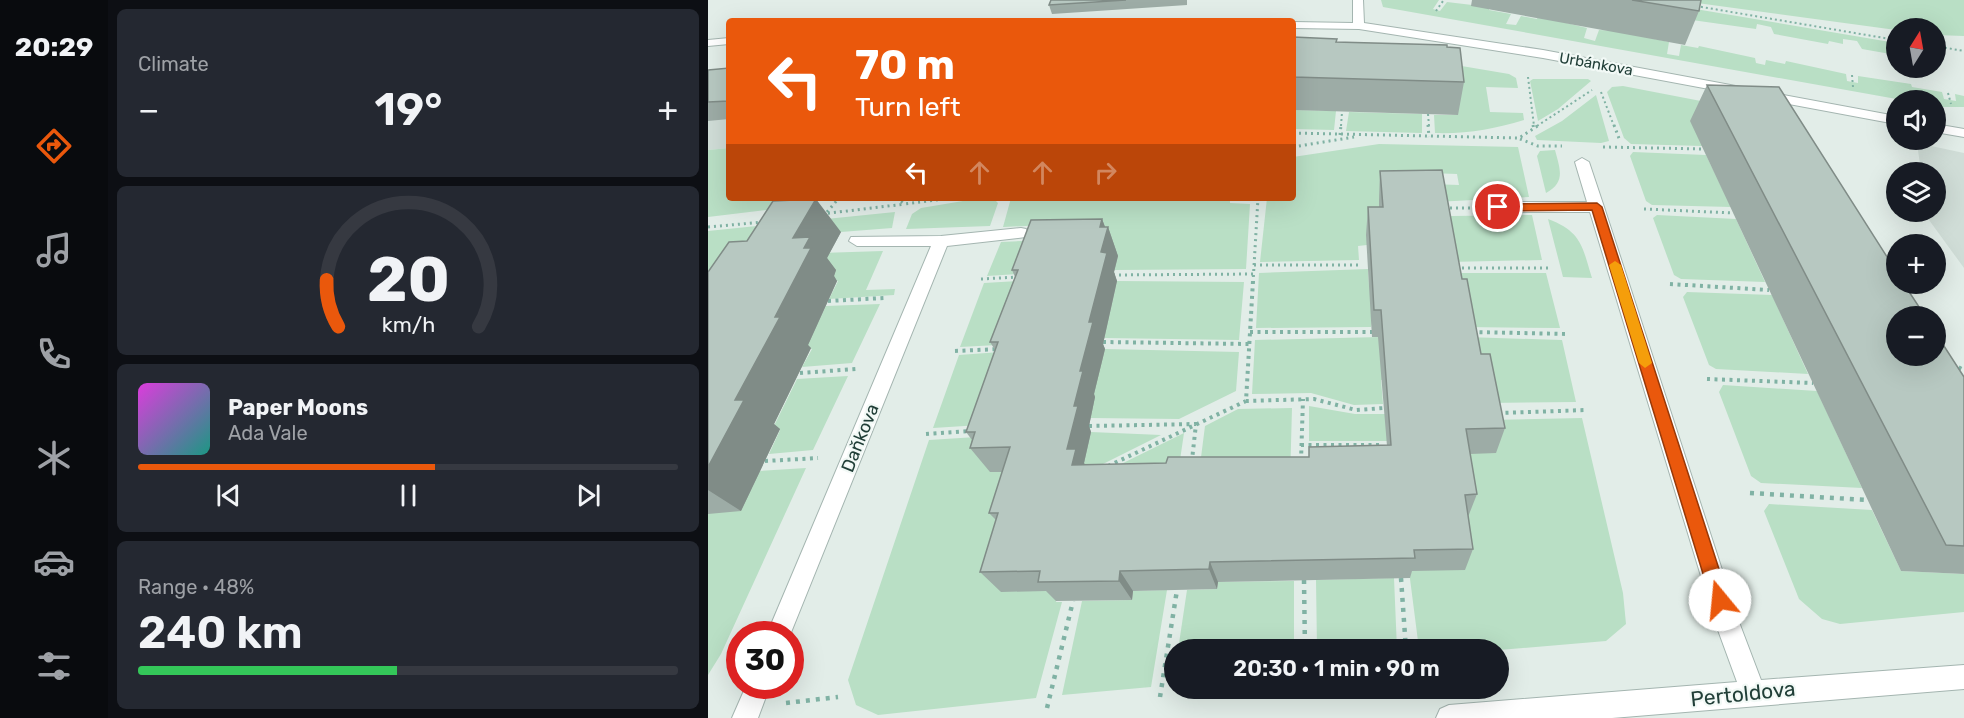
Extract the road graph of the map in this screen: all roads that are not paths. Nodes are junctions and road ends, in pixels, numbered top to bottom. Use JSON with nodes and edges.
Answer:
{"nodes":[{"id":1,"x":1358,"y":0,"type":"edge"},
{"id":2,"x":1296,"y":25,"type":"edge"},
{"id":3,"x":1359,"y":26,"type":"junction"},
{"id":4,"x":726,"y":41,"type":"edge"},
{"id":5,"x":708,"y":43,"type":"edge"},
{"id":6,"x":1886,"y":118,"type":"edge"},
{"id":7,"x":1946,"y":130,"type":"edge"},
{"id":8,"x":1964,"y":133,"type":"edge"},
{"id":9,"x":1582,"y":162,"type":"dead end"},
{"id":10,"x":1498,"y":207,"type":"road end"},
{"id":11,"x":1597,"y":207,"type":"junction"},
{"id":12,"x":1021,"y":233,"type":"dead end"},
{"id":13,"x":857,"y":241,"type":"dead end"},
{"id":14,"x":941,"y":241,"type":"junction"},
{"id":15,"x":784,"y":621,"type":"edge"},
{"id":16,"x":1964,"y":677,"type":"edge"},
{"id":17,"x":1753,"y":692,"type":"junction"},
{"id":18,"x":753,"y":699,"type":"edge"},
{"id":19,"x":745,"y":718,"type":"edge"},
{"id":20,"x":1449,"y":718,"type":"edge"}],
"edges":[{"from":1,"to":3,"type":"street"},
{"from":2,"to":3,"type":"street","name":"Urbánkova"},
{"from":3,"to":6,"type":"street","name":"Urbánkova"},
{"from":4,"to":5,"type":"street"},
{"from":7,"to":8,"type":"street"},
{"from":9,"to":11,"type":"street"},
{"from":10,"to":11,"type":"street"},
{"from":11,"to":17,"type":"street"},
{"from":12,"to":14,"type":"street"},
{"from":13,"to":14,"type":"street"},
{"from":14,"to":15,"type":"street","name":"Daňkova"},
{"from":16,"to":17,"type":"street","name":"Pertoldova"},
{"from":17,"to":20,"type":"street","name":"Pertoldova"},
{"from":18,"to":19,"type":"street"}]}
